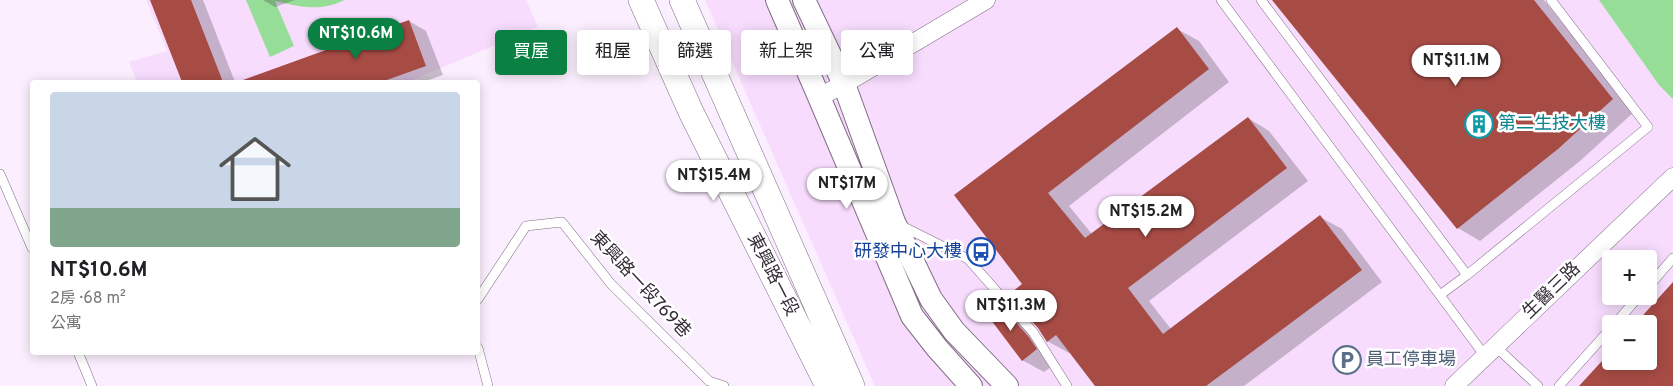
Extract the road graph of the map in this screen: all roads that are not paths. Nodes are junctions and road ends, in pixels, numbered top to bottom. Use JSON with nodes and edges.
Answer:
{"nodes":[{"id":1,"x":642,"y":0,"type":"edge"},
{"id":2,"x":682,"y":0,"type":"edge"},
{"id":3,"x":776,"y":0,"type":"edge"},
{"id":4,"x":804,"y":0,"type":"edge"},
{"id":5,"x":986,"y":0,"type":"edge"},
{"id":6,"x":1221,"y":0,"type":"edge"},
{"id":7,"x":1261,"y":0,"type":"edge"},
{"id":8,"x":1551,"y":0,"type":"edge"},
{"id":9,"x":844,"y":84,"type":"junction"},
{"id":10,"x":819,"y":97,"type":"junction"},
{"id":11,"x":0,"y":174,"type":"edge"},
{"id":12,"x":1673,"y":178,"type":"edge"},
{"id":13,"x":894,"y":222,"type":"junction"},
{"id":14,"x":30,"y":243,"type":"edge"},
{"id":15,"x":1673,"y":258,"type":"edge"},
{"id":16,"x":1467,"y":275,"type":"junction"},
{"id":17,"x":1657,"y":277,"type":"edge"},
{"id":18,"x":1440,"y":295,"type":"junction"},
{"id":19,"x":480,"y":296,"type":"edge"},
{"id":20,"x":1631,"y":305,"type":"edge"},
{"id":21,"x":1623,"y":315,"type":"edge"},
{"id":22,"x":1602,"y":338,"type":"edge"},
{"id":23,"x":1490,"y":351,"type":"junction"},
{"id":24,"x":79,"y":355,"type":"edge"},
{"id":25,"x":480,"y":355,"type":"edge"},
{"id":26,"x":92,"y":386,"type":"edge"},
{"id":27,"x":488,"y":386,"type":"edge"},
{"id":28,"x":724,"y":386,"type":"edge"},
{"id":29,"x":828,"y":386,"type":"edge"},
{"id":30,"x":852,"y":386,"type":"edge"},
{"id":31,"x":971,"y":386,"type":"edge"},
{"id":32,"x":1007,"y":386,"type":"edge"},
{"id":33,"x":1067,"y":386,"type":"edge"},
{"id":34,"x":1454,"y":386,"type":"edge"},
{"id":35,"x":1538,"y":386,"type":"edge"},
{"id":36,"x":1559,"y":386,"type":"edge"}],
"edges":[{"from":1,"to":29,"type":"main road","name":"東興路一段"},
{"from":2,"to":30,"type":"main road","name":"東興路一段"},
{"from":3,"to":10,"type":"street"},
{"from":4,"to":9,"type":"street"},
{"from":5,"to":9,"type":"street"},
{"from":6,"to":18,"type":"lane"},
{"from":7,"to":16,"type":"lane"},
{"from":8,"to":16,"type":"lane"},
{"from":9,"to":10,"type":"street"},
{"from":9,"to":13,"type":"street"},
{"from":10,"to":31,"type":"street"},
{"from":11,"to":14,"type":"lane"},
{"from":12,"to":23,"type":"street","name":"生醫三路"},
{"from":13,"to":32,"type":"street"},
{"from":13,"to":33,"type":"lane"},
{"from":15,"to":17,"type":"lane"},
{"from":16,"to":18,"type":"lane"},
{"from":18,"to":23,"type":"lane"},
{"from":19,"to":28,"type":"lane","name":"東興路一段769巷"},
{"from":20,"to":21,"type":"lane"},
{"from":22,"to":36,"type":"lane"},
{"from":23,"to":34,"type":"street","name":"生醫三路"},
{"from":23,"to":35,"type":"lane"},
{"from":24,"to":26,"type":"lane"},
{"from":25,"to":27,"type":"lane"}]}
